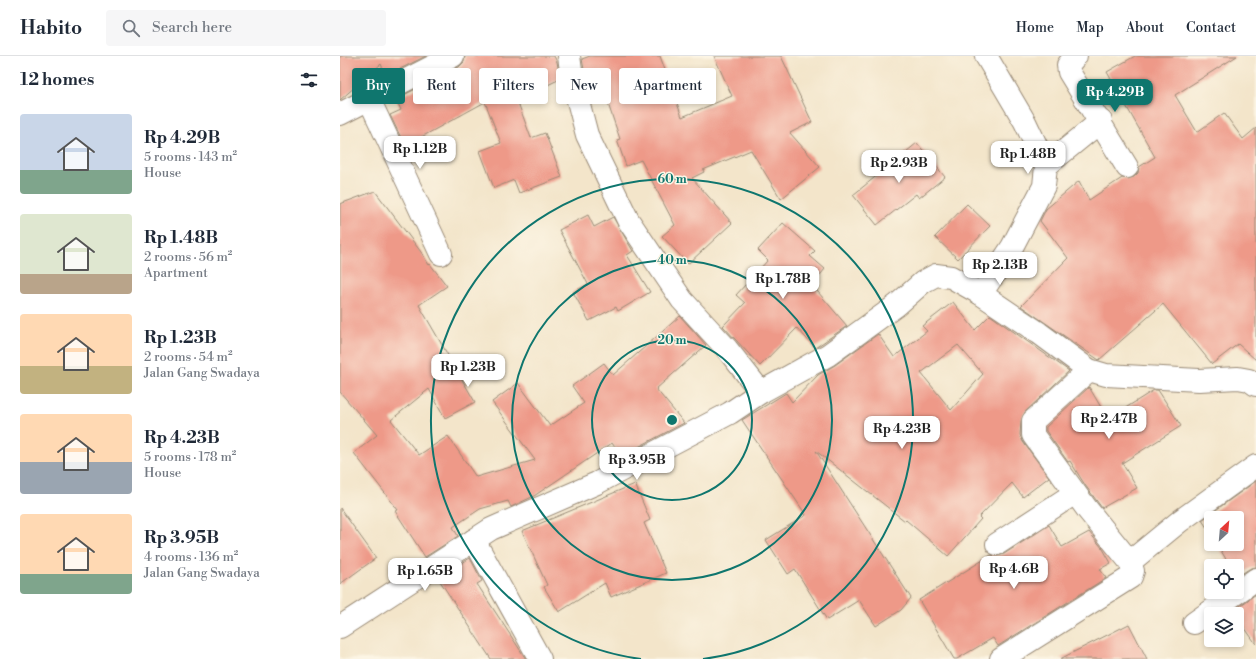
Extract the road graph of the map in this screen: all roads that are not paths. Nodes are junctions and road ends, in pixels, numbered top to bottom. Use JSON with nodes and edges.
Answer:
{"nodes":[{"id":1,"x":453,"y":56,"type":"edge"},
{"id":2,"x":570,"y":56,"type":"edge"},
{"id":3,"x":986,"y":56,"type":"edge"},
{"id":4,"x":1076,"y":56,"type":"edge"},
{"id":5,"x":405,"y":80,"type":"edge"},
{"id":6,"x":359,"y":104,"type":"edge"},
{"id":7,"x":370,"y":104,"type":"edge"},
{"id":8,"x":340,"y":114,"type":"edge"},
{"id":9,"x":1100,"y":122,"type":"junction"},
{"id":10,"x":1046,"y":166,"type":"junction"},
{"id":11,"x":1127,"y":167,"type":"dead end"},
{"id":12,"x":442,"y":254,"type":"dead end"},
{"id":13,"x":981,"y":294,"type":"junction"},
{"id":14,"x":1088,"y":370,"type":"junction"},
{"id":15,"x":1256,"y":385,"type":"edge"},
{"id":16,"x":761,"y":392,"type":"junction"},
{"id":17,"x":1256,"y":466,"type":"edge"},
{"id":18,"x":1075,"y":493,"type":"junction"},
{"id":19,"x":483,"y":535,"type":"junction"},
{"id":20,"x":997,"y":544,"type":"dead end"},
{"id":21,"x":1130,"y":562,"type":"junction"},
{"id":22,"x":1256,"y":579,"type":"edge"},
{"id":23,"x":1194,"y":623,"type":"dead end"},
{"id":24,"x":340,"y":627,"type":"edge"},
{"id":25,"x":540,"y":659,"type":"edge"},
{"id":26,"x":1001,"y":659,"type":"edge"}],
"edges":[{"from":1,"to":5,"type":"street"},
{"from":2,"to":16,"type":"street"},
{"from":3,"to":10,"type":"street"},
{"from":4,"to":9,"type":"street"},
{"from":6,"to":8,"type":"street"},
{"from":7,"to":12,"type":"street"},
{"from":9,"to":10,"type":"street"},
{"from":9,"to":11,"type":"street"},
{"from":10,"to":13,"type":"street"},
{"from":13,"to":14,"type":"street"},
{"from":13,"to":16,"type":"street"},
{"from":14,"to":15,"type":"street"},
{"from":14,"to":18,"type":"street"},
{"from":16,"to":19,"type":"street"},
{"from":17,"to":21,"type":"street"},
{"from":18,"to":20,"type":"street"},
{"from":18,"to":21,"type":"street"},
{"from":19,"to":24,"type":"street"},
{"from":19,"to":25,"type":"street"},
{"from":21,"to":26,"type":"street"},
{"from":22,"to":23,"type":"street"}]}
